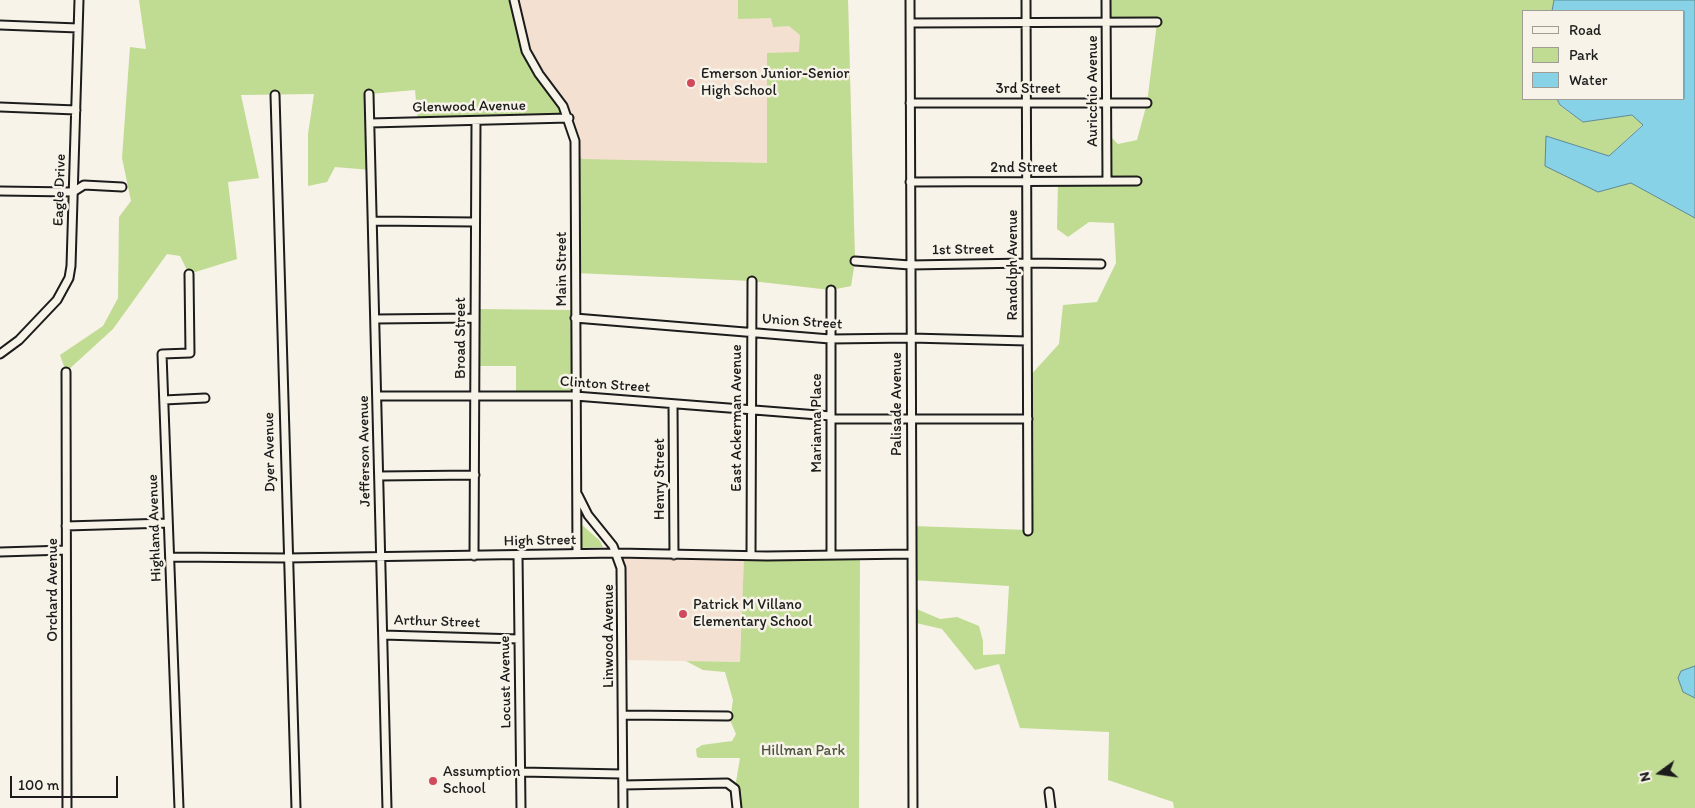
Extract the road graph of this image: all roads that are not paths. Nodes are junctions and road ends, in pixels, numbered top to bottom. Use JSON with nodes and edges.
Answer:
{"nodes":[{"id":1,"x":79,"y":0,"type":"edge"},
{"id":2,"x":514,"y":0,"type":"edge"},
{"id":3,"x":910,"y":0,"type":"edge"},
{"id":4,"x":1026,"y":0,"type":"edge"},
{"id":5,"x":1106,"y":0,"type":"edge"},
{"id":6,"x":1157,"y":22,"type":"dead end"},
{"id":7,"x":1026,"y":23,"type":"junction"},
{"id":8,"x":1106,"y":23,"type":"junction"},
{"id":9,"x":910,"y":24,"type":"junction"},
{"id":10,"x":0,"y":25,"type":"edge"},
{"id":11,"x":78,"y":28,"type":"junction"},
{"id":12,"x":370,"y":94,"type":"dead end"},
{"id":13,"x":275,"y":95,"type":"dead end"},
{"id":14,"x":910,"y":103,"type":"junction"},
{"id":15,"x":1027,"y":103,"type":"junction"},
{"id":16,"x":1106,"y":103,"type":"junction"},
{"id":17,"x":1147,"y":103,"type":"dead end"},
{"id":18,"x":0,"y":108,"type":"edge"},
{"id":19,"x":76,"y":110,"type":"junction"},
{"id":20,"x":569,"y":118,"type":"junction"},
{"id":21,"x":476,"y":121,"type":"junction"},
{"id":22,"x":370,"y":123,"type":"junction"},
{"id":23,"x":1108,"y":181,"type":"junction"},
{"id":24,"x":1137,"y":181,"type":"dead end"},
{"id":25,"x":910,"y":182,"type":"junction"},
{"id":26,"x":1027,"y":182,"type":"junction"},
{"id":27,"x":122,"y":187,"type":"dead end"},
{"id":28,"x":0,"y":191,"type":"edge"},
{"id":29,"x":73,"y":192,"type":"junction"},
{"id":30,"x":373,"y":221,"type":"junction"},
{"id":31,"x":475,"y":222,"type":"junction"},
{"id":32,"x":855,"y":261,"type":"dead end"},
{"id":33,"x":1027,"y":263,"type":"junction"},
{"id":34,"x":1101,"y":264,"type":"dead end"},
{"id":35,"x":910,"y":265,"type":"junction"},
{"id":36,"x":189,"y":274,"type":"dead end"},
{"id":37,"x":752,"y":281,"type":"dead end"},
{"id":38,"x":831,"y":290,"type":"dead end"},
{"id":39,"x":475,"y":318,"type":"junction"},
{"id":40,"x":575,"y":318,"type":"junction"},
{"id":41,"x":375,"y":319,"type":"junction"},
{"id":42,"x":750,"y":332,"type":"junction"},
{"id":43,"x":911,"y":338,"type":"junction"},
{"id":44,"x":830,"y":340,"type":"junction"},
{"id":45,"x":1027,"y":341,"type":"junction"},
{"id":46,"x":0,"y":354,"type":"edge"},
{"id":47,"x":66,"y":372,"type":"dead end"},
{"id":48,"x":377,"y":396,"type":"junction"},
{"id":49,"x":475,"y":396,"type":"junction"},
{"id":50,"x":575,"y":396,"type":"junction"},
{"id":51,"x":206,"y":398,"type":"dead end"},
{"id":52,"x":164,"y":400,"type":"junction"},
{"id":53,"x":673,"y":404,"type":"junction"},
{"id":54,"x":751,"y":410,"type":"junction"},
{"id":55,"x":831,"y":418,"type":"junction"},
{"id":56,"x":911,"y":419,"type":"junction"},
{"id":57,"x":1028,"y":419,"type":"junction"},
{"id":58,"x":475,"y":475,"type":"junction"},
{"id":59,"x":379,"y":476,"type":"junction"},
{"id":60,"x":576,"y":477,"type":"junction"},
{"id":61,"x":168,"y":523,"type":"junction"},
{"id":62,"x":66,"y":526,"type":"junction"},
{"id":63,"x":1028,"y":531,"type":"dead end"},
{"id":64,"x":66,"y":550,"type":"junction"},
{"id":65,"x":0,"y":552,"type":"edge"},
{"id":66,"x":577,"y":553,"type":"junction"},
{"id":67,"x":617,"y":553,"type":"junction"},
{"id":68,"x":912,"y":554,"type":"junction"},
{"id":69,"x":518,"y":555,"type":"junction"},
{"id":70,"x":674,"y":555,"type":"junction"},
{"id":71,"x":831,"y":555,"type":"junction"},
{"id":72,"x":474,"y":556,"type":"junction"},
{"id":73,"x":751,"y":556,"type":"junction"},
{"id":74,"x":170,"y":557,"type":"junction"},
{"id":75,"x":381,"y":557,"type":"junction"},
{"id":76,"x":287,"y":558,"type":"junction"},
{"id":77,"x":383,"y":635,"type":"junction"},
{"id":78,"x":519,"y":639,"type":"junction"},
{"id":79,"x":624,"y":715,"type":"junction"},
{"id":80,"x":728,"y":716,"type":"dead end"},
{"id":81,"x":521,"y":772,"type":"junction"},
{"id":82,"x":622,"y":774,"type":"junction"},
{"id":83,"x":623,"y":785,"type":"junction"},
{"id":84,"x":1049,"y":792,"type":"dead end"},
{"id":85,"x":67,"y":808,"type":"edge"},
{"id":86,"x":179,"y":808,"type":"edge"},
{"id":87,"x":296,"y":808,"type":"edge"},
{"id":88,"x":387,"y":808,"type":"edge"},
{"id":89,"x":521,"y":808,"type":"edge"},
{"id":90,"x":623,"y":808,"type":"edge"},
{"id":91,"x":737,"y":808,"type":"edge"},
{"id":92,"x":913,"y":808,"type":"edge"},
{"id":93,"x":1051,"y":808,"type":"edge"}],
"edges":[{"from":1,"to":11,"type":"street","name":"Eagle Drive"},
{"from":2,"to":20,"type":"street","name":"Main Street"},
{"from":3,"to":9,"type":"street","name":"Palisade Avenue"},
{"from":4,"to":7,"type":"street","name":"Randolph Avenue"},
{"from":5,"to":8,"type":"street","name":"Auricchio Avenue"},
{"from":6,"to":8,"type":"street"},
{"from":7,"to":8,"type":"street"},
{"from":7,"to":9,"type":"street"},
{"from":7,"to":15,"type":"street","name":"Randolph Avenue"},
{"from":8,"to":16,"type":"street","name":"Auricchio Avenue"},
{"from":9,"to":14,"type":"street","name":"Palisade Avenue"},
{"from":10,"to":11,"type":"street"},
{"from":11,"to":19,"type":"street","name":"Eagle Drive"},
{"from":12,"to":22,"type":"street","name":"Jefferson Avenue"},
{"from":13,"to":76,"type":"street","name":"Dyer Avenue"},
{"from":14,"to":15,"type":"street","name":"3rd Street"},
{"from":14,"to":25,"type":"street","name":"Palisade Avenue"},
{"from":15,"to":16,"type":"street","name":"3rd Street"},
{"from":15,"to":26,"type":"street","name":"Randolph Avenue"},
{"from":16,"to":17,"type":"street","name":"3rd Street"},
{"from":16,"to":23,"type":"street","name":"Auricchio Avenue"},
{"from":18,"to":19,"type":"street"},
{"from":19,"to":29,"type":"street","name":"Eagle Drive"},
{"from":20,"to":21,"type":"street","name":"Glenwood Avenue"},
{"from":20,"to":40,"type":"street","name":"Main Street"},
{"from":21,"to":22,"type":"street","name":"Glenwood Avenue"},
{"from":21,"to":31,"type":"street","name":"Broad Street"},
{"from":22,"to":30,"type":"street","name":"Jefferson Avenue"},
{"from":23,"to":24,"type":"street","name":"2nd Street"},
{"from":23,"to":26,"type":"street","name":"2nd Street"},
{"from":25,"to":26,"type":"street","name":"2nd Street"},
{"from":25,"to":35,"type":"street","name":"Palisade Avenue"},
{"from":26,"to":33,"type":"street","name":"Randolph Avenue"},
{"from":27,"to":29,"type":"street"},
{"from":28,"to":29,"type":"street"},
{"from":29,"to":46,"type":"street","name":"Eagle Drive"},
{"from":30,"to":31,"type":"street"},
{"from":30,"to":41,"type":"street","name":"Jefferson Avenue"},
{"from":31,"to":39,"type":"street","name":"Broad Street"},
{"from":32,"to":35,"type":"street","name":"1st Street"},
{"from":33,"to":34,"type":"street","name":"1st Street"},
{"from":33,"to":35,"type":"street","name":"1st Street"},
{"from":33,"to":45,"type":"street","name":"Randolph Avenue"},
{"from":35,"to":43,"type":"street","name":"Palisade Avenue"},
{"from":36,"to":52,"type":"street","name":"Highland Avenue"},
{"from":37,"to":42,"type":"street","name":"East Ackerman Avenue"},
{"from":38,"to":44,"type":"street","name":"Marianna Place"},
{"from":39,"to":41,"type":"street"},
{"from":39,"to":49,"type":"street","name":"Broad Street"},
{"from":40,"to":42,"type":"street","name":"Union Street"},
{"from":40,"to":50,"type":"street","name":"Main Street"},
{"from":41,"to":48,"type":"street","name":"Jefferson Avenue"},
{"from":42,"to":44,"type":"street","name":"Union Street"},
{"from":42,"to":54,"type":"street","name":"East Ackerman Avenue"},
{"from":43,"to":44,"type":"street","name":"Union Street"},
{"from":43,"to":45,"type":"street","name":"Union Street"},
{"from":43,"to":56,"type":"street","name":"Palisade Avenue"},
{"from":44,"to":55,"type":"street","name":"Marianna Place"},
{"from":45,"to":57,"type":"street","name":"Randolph Avenue"},
{"from":47,"to":62,"type":"street","name":"Orchard Avenue"},
{"from":48,"to":49,"type":"street","name":"Clinton Street"},
{"from":48,"to":59,"type":"street","name":"Jefferson Avenue"},
{"from":49,"to":50,"type":"street","name":"Clinton Street"},
{"from":49,"to":58,"type":"street","name":"Broad Street"},
{"from":50,"to":53,"type":"street","name":"Clinton Street"},
{"from":50,"to":60,"type":"street","name":"Main Street"},
{"from":51,"to":52,"type":"street"},
{"from":52,"to":61,"type":"street","name":"Highland Avenue"},
{"from":53,"to":54,"type":"street","name":"Clinton Street"},
{"from":53,"to":70,"type":"street","name":"Henry Street"},
{"from":54,"to":55,"type":"street","name":"Clinton Street"},
{"from":54,"to":73,"type":"street","name":"East Ackerman Avenue"},
{"from":55,"to":56,"type":"street","name":"Clinton Street"},
{"from":55,"to":71,"type":"street","name":"Marianna Place"},
{"from":56,"to":57,"type":"street","name":"Clinton Street"},
{"from":56,"to":68,"type":"street","name":"Palisade Avenue"},
{"from":57,"to":63,"type":"street","name":"Randolph Avenue"},
{"from":58,"to":59,"type":"street"},
{"from":58,"to":72,"type":"street","name":"Broad Street"},
{"from":59,"to":75,"type":"street","name":"Jefferson Avenue"},
{"from":60,"to":66,"type":"street","name":"Main Street"},
{"from":60,"to":67,"type":"street","name":"Linwood Avenue"},
{"from":61,"to":62,"type":"street"},
{"from":61,"to":74,"type":"street","name":"Highland Avenue"},
{"from":62,"to":64,"type":"street","name":"Orchard Avenue"},
{"from":64,"to":65,"type":"street"},
{"from":64,"to":85,"type":"street","name":"Orchard Avenue"},
{"from":66,"to":67,"type":"street","name":"High Street"},
{"from":66,"to":69,"type":"street","name":"High Street"},
{"from":67,"to":70,"type":"street","name":"High Street"},
{"from":67,"to":79,"type":"street","name":"Linwood Avenue"},
{"from":68,"to":71,"type":"street","name":"High Street"},
{"from":68,"to":92,"type":"street","name":"Palisade Avenue"},
{"from":69,"to":72,"type":"street","name":"High Street"},
{"from":69,"to":78,"type":"street","name":"Locust Avenue"},
{"from":70,"to":73,"type":"street","name":"High Street"},
{"from":71,"to":73,"type":"street","name":"High Street"},
{"from":72,"to":75,"type":"street","name":"High Street"},
{"from":74,"to":76,"type":"street","name":"High Street"},
{"from":74,"to":86,"type":"street","name":"Highland Avenue"},
{"from":75,"to":76,"type":"street","name":"High Street"},
{"from":75,"to":77,"type":"street","name":"Jefferson Avenue"},
{"from":76,"to":87,"type":"street","name":"Dyer Avenue"},
{"from":77,"to":78,"type":"street","name":"Arthur Street"},
{"from":77,"to":88,"type":"street","name":"Jefferson Avenue"},
{"from":78,"to":81,"type":"street","name":"Locust Avenue"},
{"from":79,"to":80,"type":"street"},
{"from":79,"to":82,"type":"street","name":"Linwood Avenue"},
{"from":81,"to":82,"type":"street"},
{"from":81,"to":89,"type":"street","name":"Locust Avenue"},
{"from":82,"to":83,"type":"street","name":"Linwood Avenue"},
{"from":83,"to":90,"type":"street","name":"Linwood Avenue"},
{"from":83,"to":91,"type":"street"},
{"from":84,"to":93,"type":"street"}]}
